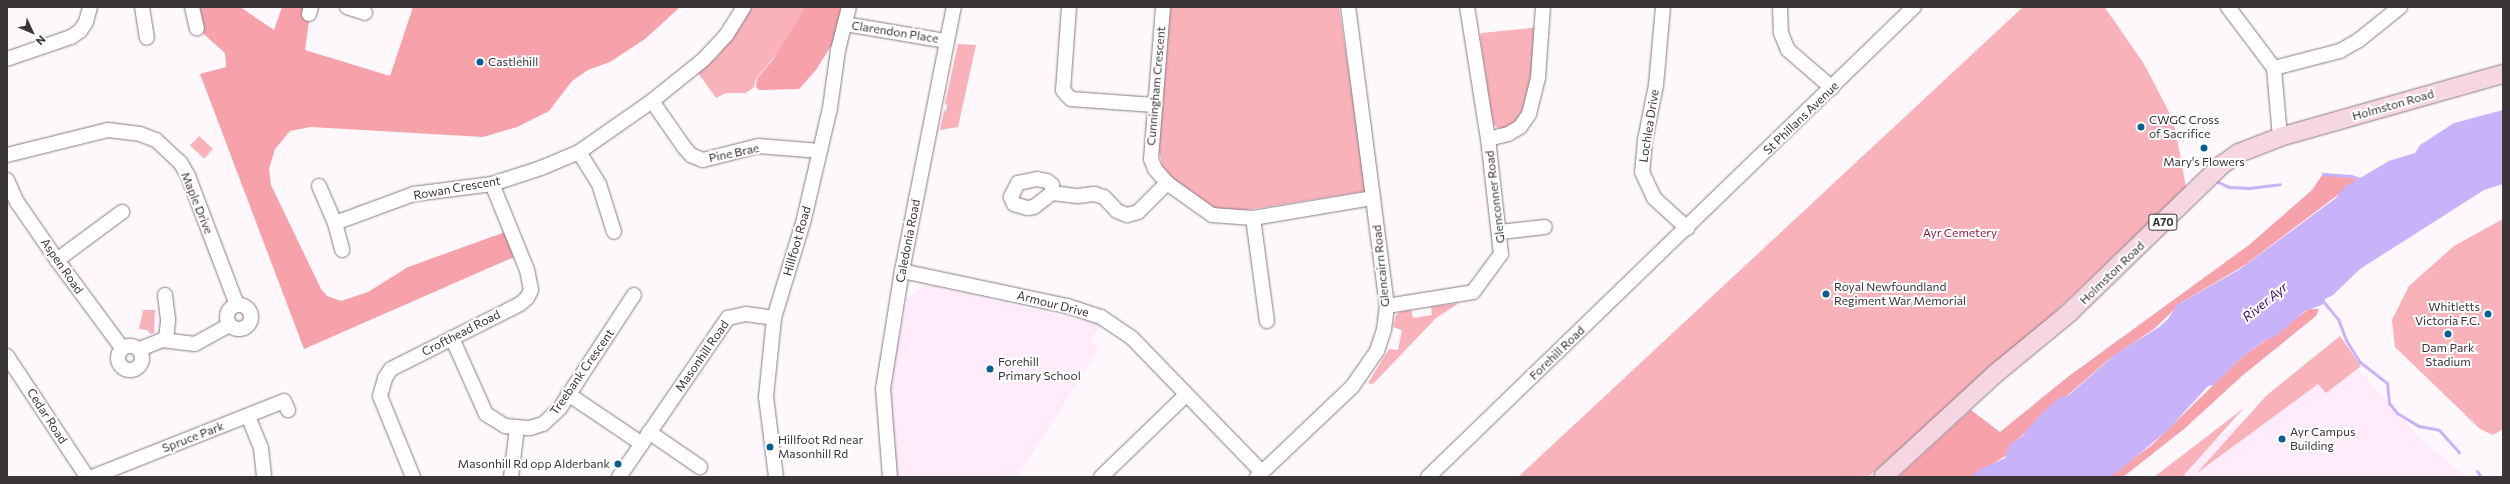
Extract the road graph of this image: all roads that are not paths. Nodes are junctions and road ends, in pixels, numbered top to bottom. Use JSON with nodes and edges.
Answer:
{"nodes":[{"id":1,"x":90,"y":7,"type":"edge"},
{"id":2,"x":142,"y":7,"type":"edge"},
{"id":3,"x":192,"y":7,"type":"edge"},
{"id":4,"x":347,"y":7,"type":"edge"},
{"id":5,"x":744,"y":7,"type":"edge"},
{"id":6,"x":849,"y":7,"type":"edge"},
{"id":7,"x":954,"y":7,"type":"edge"},
{"id":8,"x":1069,"y":7,"type":"edge"},
{"id":9,"x":1163,"y":7,"type":"edge"},
{"id":10,"x":1348,"y":7,"type":"edge"},
{"id":11,"x":1467,"y":7,"type":"edge"},
{"id":12,"x":1543,"y":7,"type":"edge"},
{"id":13,"x":1663,"y":7,"type":"edge"},
{"id":14,"x":1780,"y":7,"type":"edge"},
{"id":15,"x":1914,"y":7,"type":"edge"},
{"id":16,"x":2228,"y":7,"type":"edge"},
{"id":17,"x":2400,"y":7,"type":"edge"},
{"id":18,"x":365,"y":13,"type":"dead end"},
{"id":19,"x":845,"y":24,"type":"junction"},
{"id":20,"x":197,"y":28,"type":"dead end"},
{"id":21,"x":147,"y":38,"type":"dead end"},
{"id":22,"x":946,"y":40,"type":"junction"},
{"id":23,"x":7,"y":59,"type":"edge"},
{"id":24,"x":2274,"y":68,"type":"junction"},
{"id":25,"x":2503,"y":74,"type":"edge"},
{"id":26,"x":1832,"y":88,"type":"junction"},
{"id":27,"x":652,"y":101,"type":"junction"},
{"id":28,"x":1154,"y":105,"type":"junction"},
{"id":29,"x":2280,"y":137,"type":"junction"},
{"id":30,"x":1488,"y":139,"type":"junction"},
{"id":31,"x":820,"y":151,"type":"junction"},
{"id":32,"x":579,"y":152,"type":"junction"},
{"id":33,"x":7,"y":155,"type":"edge"},
{"id":34,"x":7,"y":180,"type":"edge"},
{"id":35,"x":1167,"y":183,"type":"junction"},
{"id":36,"x":492,"y":184,"type":"junction"},
{"id":37,"x":319,"y":186,"type":"dead end"},
{"id":38,"x":1052,"y":193,"type":"dead end"},
{"id":39,"x":1373,"y":198,"type":"junction"},
{"id":40,"x":122,"y":212,"type":"dead end"},
{"id":41,"x":1253,"y":218,"type":"junction"},
{"id":42,"x":334,"y":223,"type":"junction"},
{"id":43,"x":1545,"y":227,"type":"dead end"},
{"id":44,"x":1687,"y":228,"type":"junction"},
{"id":45,"x":614,"y":232,"type":"dead end"},
{"id":46,"x":1500,"y":232,"type":"junction"},
{"id":47,"x":342,"y":250,"type":"dead end"},
{"id":48,"x":57,"y":260,"type":"junction"},
{"id":49,"x":902,"y":271,"type":"junction"},
{"id":50,"x":165,"y":295,"type":"dead end"},
{"id":51,"x":634,"y":295,"type":"dead end"},
{"id":52,"x":237,"y":305,"type":"junction"},
{"id":53,"x":1387,"y":306,"type":"junction"},
{"id":54,"x":774,"y":318,"type":"junction"},
{"id":55,"x":1267,"y":321,"type":"dead end"},
{"id":56,"x":229,"y":325,"type":"junction"},
{"id":57,"x":452,"y":338,"type":"junction"},
{"id":58,"x":166,"y":340,"type":"junction"},
{"id":59,"x":122,"y":348,"type":"junction"},
{"id":60,"x":140,"y":349,"type":"junction"},
{"id":61,"x":7,"y":356,"type":"edge"},
{"id":62,"x":568,"y":394,"type":"junction"},
{"id":63,"x":1186,"y":395,"type":"junction"},
{"id":64,"x":288,"y":410,"type":"dead end"},
{"id":65,"x":248,"y":416,"type":"junction"},
{"id":66,"x":516,"y":428,"type":"junction"},
{"id":67,"x":646,"y":438,"type":"junction"},
{"id":68,"x":700,"y":467,"type":"dead end"},
{"id":69,"x":1260,"y":475,"type":"edge"},
{"id":70,"x":87,"y":477,"type":"edge"},
{"id":71,"x":92,"y":477,"type":"edge"},
{"id":72,"x":264,"y":477,"type":"edge"},
{"id":73,"x":413,"y":477,"type":"edge"},
{"id":74,"x":511,"y":477,"type":"edge"},
{"id":75,"x":619,"y":477,"type":"edge"},
{"id":76,"x":776,"y":477,"type":"edge"},
{"id":77,"x":890,"y":477,"type":"edge"},
{"id":78,"x":1101,"y":477,"type":"edge"},
{"id":79,"x":1428,"y":477,"type":"edge"},
{"id":80,"x":1883,"y":477,"type":"edge"}],
"edges":[{"from":1,"to":23,"type":"street"},
{"from":2,"to":21,"type":"street"},
{"from":3,"to":20,"type":"street"},
{"from":4,"to":18,"type":"street"},
{"from":5,"to":27,"type":"street","name":"Rowan Crescent"},
{"from":6,"to":19,"type":"street","name":"Hillfoot Road"},
{"from":7,"to":22,"type":"street","name":"Caledonia Road"},
{"from":8,"to":28,"type":"street"},
{"from":9,"to":28,"type":"street","name":"Cunningham Crescent"},
{"from":10,"to":39,"type":"street","name":"Glencairn Road"},
{"from":11,"to":30,"type":"street","name":"Glenconner Road"},
{"from":12,"to":30,"type":"street"},
{"from":13,"to":44,"type":"street","name":"Lochlea Drive"},
{"from":14,"to":26,"type":"street"},
{"from":15,"to":26,"type":"street","name":"St Phillans Avenue"},
{"from":16,"to":24,"type":"street"},
{"from":17,"to":24,"type":"street"},
{"from":19,"to":22,"type":"street","name":"Clarendon Place"},
{"from":19,"to":31,"type":"street","name":"Hillfoot Road"},
{"from":22,"to":49,"type":"street","name":"Caledonia Road"},
{"from":24,"to":29,"type":"street"},
{"from":25,"to":29,"type":"main road","name":"Holmston Road","number":"A70"},
{"from":26,"to":44,"type":"street","name":"St Phillans Avenue"},
{"from":27,"to":31,"type":"street","name":"Pine Brae"},
{"from":27,"to":32,"type":"street","name":"Rowan Crescent"},
{"from":28,"to":35,"type":"street","name":"Cunningham Crescent"},
{"from":29,"to":80,"type":"main road","name":"Holmston Road","number":"A70"},
{"from":30,"to":46,"type":"street","name":"Glenconner Road"},
{"from":31,"to":54,"type":"street","name":"Hillfoot Road"},
{"from":32,"to":36,"type":"street","name":"Rowan Crescent"},
{"from":32,"to":45,"type":"street"},
{"from":33,"to":52,"type":"street","name":"Maple Drive"},
{"from":34,"to":48,"type":"street","name":"Aspen Road"},
{"from":35,"to":38,"type":"street"},
{"from":35,"to":41,"type":"street","name":"Cunningham Crescent"},
{"from":36,"to":42,"type":"street","name":"Rowan Crescent"},
{"from":36,"to":57,"type":"street","name":"Crofthead Road"},
{"from":37,"to":42,"type":"street"},
{"from":39,"to":41,"type":"street","name":"Cunningham Crescent"},
{"from":39,"to":53,"type":"street","name":"Glencairn Road"},
{"from":40,"to":48,"type":"street"},
{"from":41,"to":55,"type":"street"},
{"from":42,"to":47,"type":"street"},
{"from":43,"to":46,"type":"street"},
{"from":44,"to":79,"type":"street","name":"Forehill Road"},
{"from":46,"to":53,"type":"street","name":"Glenconner Road"},
{"from":48,"to":59,"type":"street","name":"Aspen Road"},
{"from":49,"to":63,"type":"street","name":"Armour Drive"},
{"from":49,"to":77,"type":"street","name":"Caledonia Road"},
{"from":50,"to":58,"type":"street"},
{"from":51,"to":62,"type":"street","name":"Treebank Crescent"},
{"from":52,"to":56,"type":"street"},
{"from":52,"to":56,"type":"street","name":"Maple Drive"},
{"from":53,"to":69,"type":"street","name":"Glencairn Road"},
{"from":54,"to":67,"type":"street","name":"Masonhill Road"},
{"from":54,"to":76,"type":"street","name":"Hillfoot Road"},
{"from":56,"to":58,"type":"street"},
{"from":57,"to":66,"type":"street","name":"Treebank Crescent"},
{"from":57,"to":73,"type":"street","name":"Crofthead Road"},
{"from":58,"to":60,"type":"street"},
{"from":59,"to":60,"type":"street"},
{"from":59,"to":60,"type":"street"},
{"from":61,"to":70,"type":"street","name":"Cedar Road"},
{"from":62,"to":66,"type":"street","name":"Treebank Crescent"},
{"from":62,"to":67,"type":"street"},
{"from":63,"to":69,"type":"street","name":"Armour Drive"},
{"from":63,"to":78,"type":"street"},
{"from":64,"to":65,"type":"street","name":"Spruce Park"},
{"from":65,"to":71,"type":"street","name":"Spruce Park"},
{"from":65,"to":72,"type":"street"},
{"from":66,"to":74,"type":"street"},
{"from":67,"to":68,"type":"street"},
{"from":67,"to":75,"type":"street","name":"Masonhill Road"}]}
